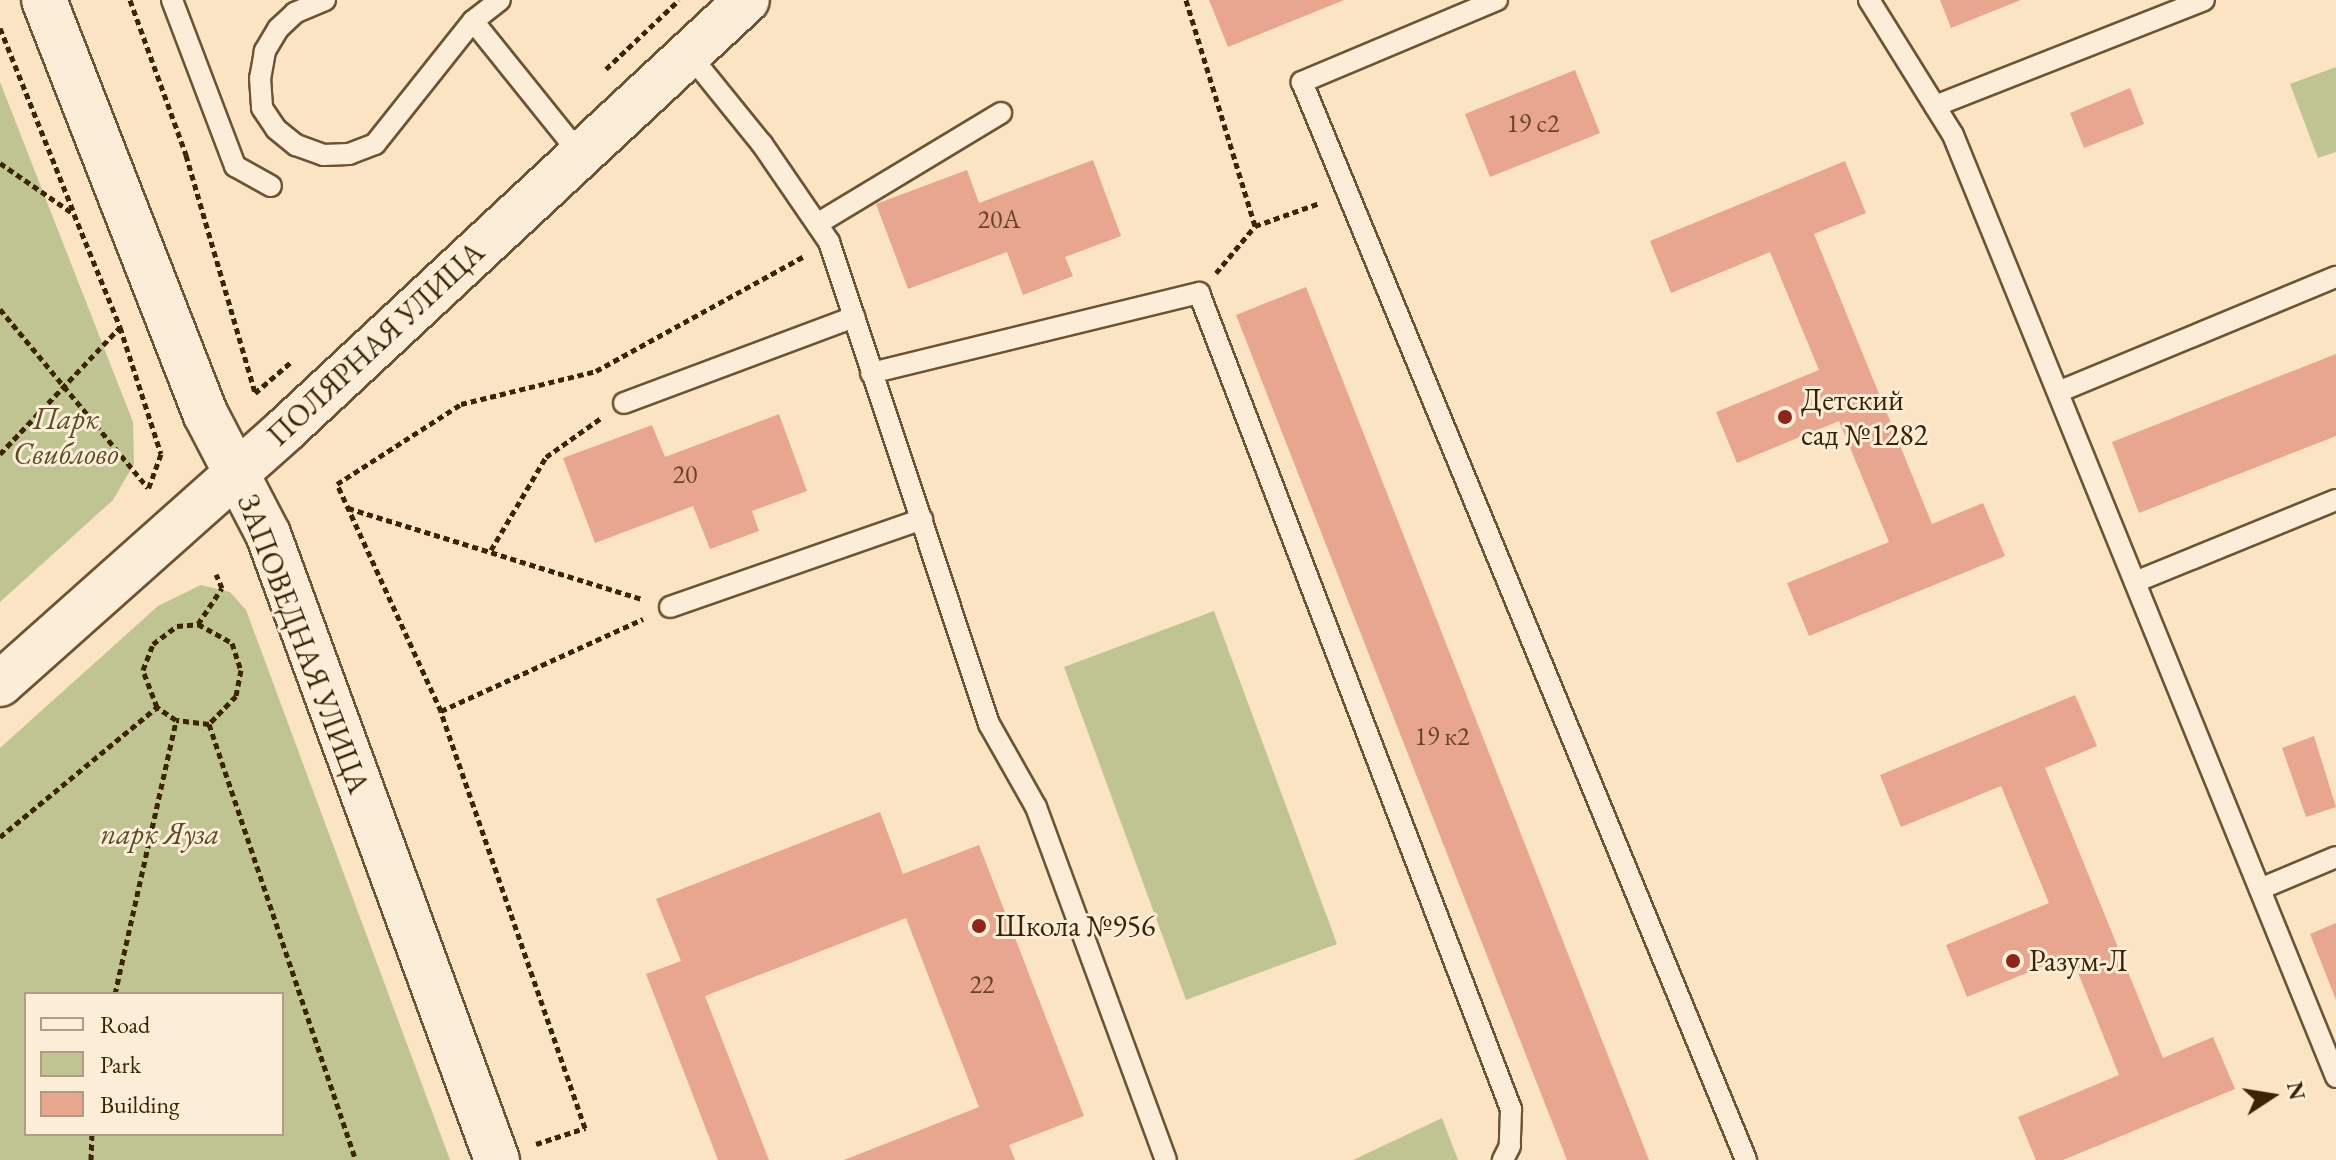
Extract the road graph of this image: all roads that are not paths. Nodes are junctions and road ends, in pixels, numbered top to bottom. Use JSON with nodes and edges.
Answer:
{"nodes":[{"id":1,"x":44,"y":0,"type":"edge"},
{"id":2,"x":172,"y":0,"type":"edge"},
{"id":3,"x":325,"y":0,"type":"edge"},
{"id":4,"x":500,"y":0,"type":"edge"},
{"id":5,"x":747,"y":0,"type":"edge"},
{"id":6,"x":1497,"y":0,"type":"edge"},
{"id":7,"x":1869,"y":0,"type":"edge"},
{"id":8,"x":2204,"y":0,"type":"edge"},
{"id":9,"x":473,"y":21,"type":"junction"},
{"id":10,"x":689,"y":54,"type":"junction"},
{"id":11,"x":1935,"y":106,"type":"junction"},
{"id":12,"x":1001,"y":113,"type":"dead end"},
{"id":13,"x":580,"y":154,"type":"junction"},
{"id":14,"x":271,"y":186,"type":"dead end"},
{"id":15,"x":817,"y":224,"type":"junction"},
{"id":16,"x":2336,"y":277,"type":"edge"},
{"id":17,"x":854,"y":317,"type":"junction"},
{"id":18,"x":871,"y":373,"type":"junction"},
{"id":19,"x":2058,"y":392,"type":"junction"},
{"id":20,"x":624,"y":403,"type":"road end"},
{"id":21,"x":236,"y":474,"type":"junction"},
{"id":22,"x":2336,"y":500,"type":"edge"},
{"id":23,"x":922,"y":519,"type":"junction"},
{"id":24,"x":2135,"y":582,"type":"junction"},
{"id":25,"x":670,"y":607,"type":"road end"},
{"id":26,"x":0,"y":684,"type":"edge"},
{"id":27,"x":2336,"y":857,"type":"edge"},
{"id":28,"x":2260,"y":889,"type":"junction"},
{"id":29,"x":2334,"y":1064,"type":"edge"},
{"id":30,"x":512,"y":1154,"type":"edge"},
{"id":31,"x":1166,"y":1160,"type":"edge"},
{"id":32,"x":1503,"y":1160,"type":"edge"},
{"id":33,"x":1746,"y":1160,"type":"edge"}],
"edges":[{"from":1,"to":21,"type":"street","name":"ЗАПОВЕДНАЯ УЛИЦА"},
{"from":2,"to":14,"type":"lane"},
{"from":3,"to":9,"type":"lane"},
{"from":4,"to":9,"type":"lane"},
{"from":5,"to":10,"type":"street","name":"ПОЛЯРНАЯ УЛИЦА"},
{"from":6,"to":33,"type":"lane"},
{"from":7,"to":11,"type":"lane"},
{"from":8,"to":11,"type":"lane"},
{"from":9,"to":13,"type":"lane"},
{"from":10,"to":13,"type":"street","name":"ПОЛЯРНАЯ УЛИЦА"},
{"from":10,"to":15,"type":"lane"},
{"from":11,"to":19,"type":"lane"},
{"from":12,"to":15,"type":"lane"},
{"from":13,"to":21,"type":"street","name":"ПОЛЯРНАЯ УЛИЦА"},
{"from":15,"to":17,"type":"lane"},
{"from":16,"to":19,"type":"lane"},
{"from":17,"to":18,"type":"lane"},
{"from":17,"to":20,"type":"lane"},
{"from":18,"to":23,"type":"lane"},
{"from":18,"to":32,"type":"lane"},
{"from":19,"to":24,"type":"lane"},
{"from":21,"to":26,"type":"street","name":"ПОЛЯРНАЯ УЛИЦА"},
{"from":21,"to":30,"type":"street","name":"ЗАПОВЕДНАЯ УЛИЦА"},
{"from":22,"to":24,"type":"lane"},
{"from":23,"to":25,"type":"lane"},
{"from":23,"to":31,"type":"lane"},
{"from":24,"to":28,"type":"lane"},
{"from":27,"to":28,"type":"lane"},
{"from":28,"to":29,"type":"lane"}]}
